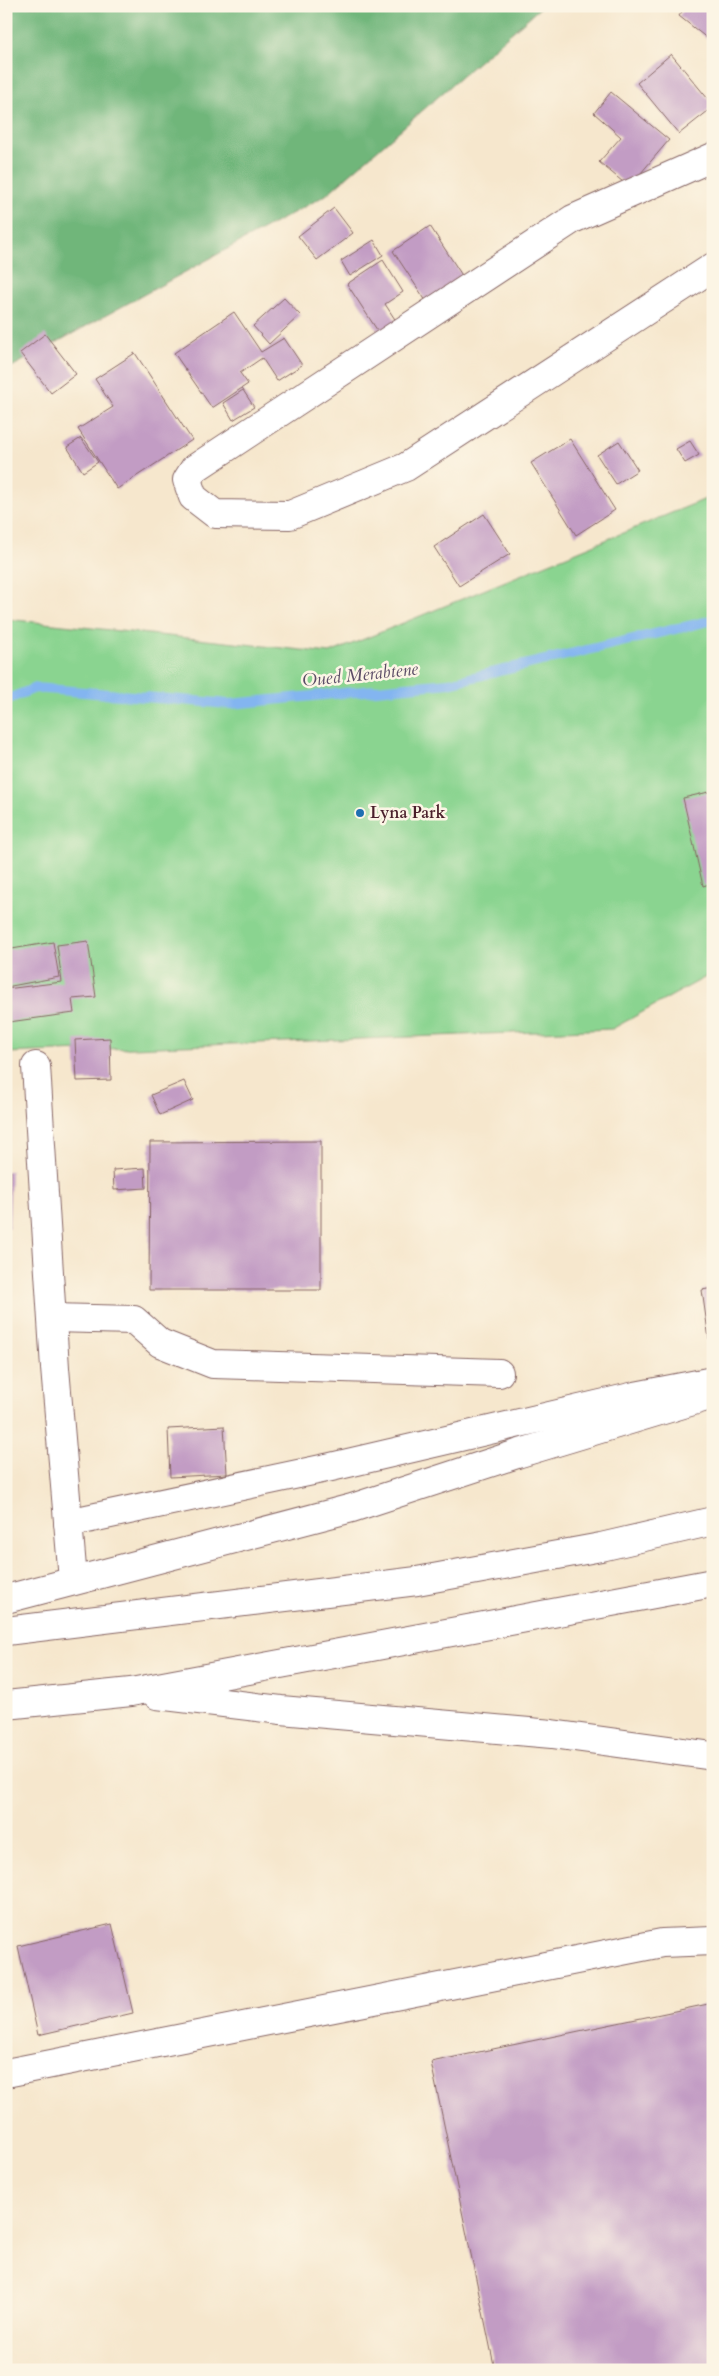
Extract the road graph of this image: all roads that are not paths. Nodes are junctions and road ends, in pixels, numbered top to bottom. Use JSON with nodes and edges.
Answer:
{"nodes":[{"id":1,"x":713,"y":157,"type":"edge"},
{"id":2,"x":713,"y":267,"type":"edge"},
{"id":3,"x":36,"y":1066,"type":"dead end"},
{"id":4,"x":52,"y":1318,"type":"junction"},
{"id":5,"x":499,"y":1374,"type":"dead end"},
{"id":6,"x":713,"y":1380,"type":"edge"},
{"id":7,"x":713,"y":1395,"type":"edge"},
{"id":8,"x":713,"y":1521,"type":"edge"},
{"id":9,"x":68,"y":1523,"type":"junction"},
{"id":10,"x":73,"y":1580,"type":"junction"},
{"id":11,"x":713,"y":1583,"type":"edge"},
{"id":12,"x":6,"y":1599,"type":"edge"},
{"id":13,"x":6,"y":1631,"type":"edge"},
{"id":14,"x":131,"y":1692,"type":"junction"},
{"id":15,"x":6,"y":1704,"type":"edge"},
{"id":16,"x":713,"y":1756,"type":"edge"},
{"id":17,"x":713,"y":1941,"type":"edge"},
{"id":18,"x":6,"y":2073,"type":"edge"}],
"edges":[{"from":1,"to":2,"type":"main road"},
{"from":3,"to":4,"type":"main road"},
{"from":4,"to":5,"type":"main road"},
{"from":4,"to":9,"type":"main road"},
{"from":6,"to":9,"type":"main road"},
{"from":7,"to":10,"type":"main road"},
{"from":8,"to":13,"type":"main road"},
{"from":9,"to":10,"type":"main road"},
{"from":10,"to":12,"type":"main road"},
{"from":11,"to":14,"type":"main road"},
{"from":14,"to":15,"type":"main road"},
{"from":14,"to":16,"type":"main road"},
{"from":17,"to":18,"type":"main road"}]}
